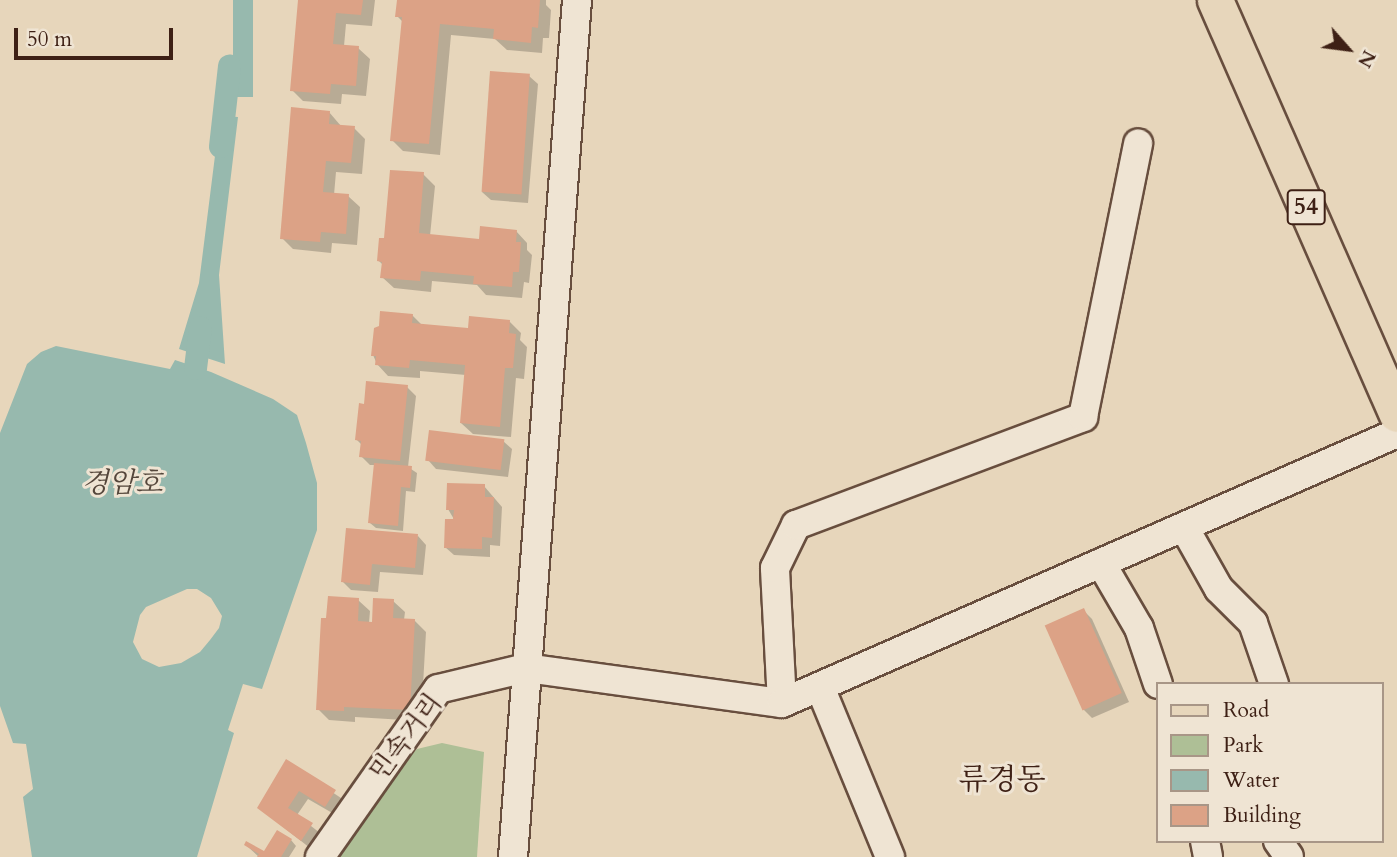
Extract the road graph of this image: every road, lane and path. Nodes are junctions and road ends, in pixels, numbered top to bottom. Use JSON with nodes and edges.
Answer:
{"nodes":[{"id":1,"x":577,"y":0,"type":"edge"},
{"id":2,"x":1215,"y":0,"type":"edge"},
{"id":3,"x":1138,"y":143,"type":"dead end"},
{"id":4,"x":1397,"y":414,"type":"edge"},
{"id":5,"x":1397,"y":433,"type":"edge"},
{"id":6,"x":1184,"y":527,"type":"junction"},
{"id":7,"x":1101,"y":563,"type":"junction"},
{"id":8,"x":526,"y":668,"type":"junction"},
{"id":9,"x":1157,"y":682,"type":"edge"},
{"id":10,"x":1273,"y":682,"type":"edge"},
{"id":11,"x":820,"y":687,"type":"junction"},
{"id":12,"x":782,"y":703,"type":"junction"},
{"id":13,"x":320,"y":857,"type":"edge"},
{"id":14,"x":513,"y":857,"type":"edge"},
{"id":15,"x":890,"y":857,"type":"edge"}],
"edges":[{"from":1,"to":8,"type":"street"},
{"from":2,"to":4,"type":"main road","number":"54"},
{"from":3,"to":12,"type":"street"},
{"from":5,"to":6,"type":"street"},
{"from":6,"to":7,"type":"street"},
{"from":6,"to":10,"type":"street"},
{"from":7,"to":9,"type":"street"},
{"from":7,"to":11,"type":"street"},
{"from":8,"to":12,"type":"street"},
{"from":8,"to":13,"type":"street","name":"민속거리"},
{"from":8,"to":14,"type":"street"},
{"from":11,"to":12,"type":"street"},
{"from":11,"to":15,"type":"street"}]}
